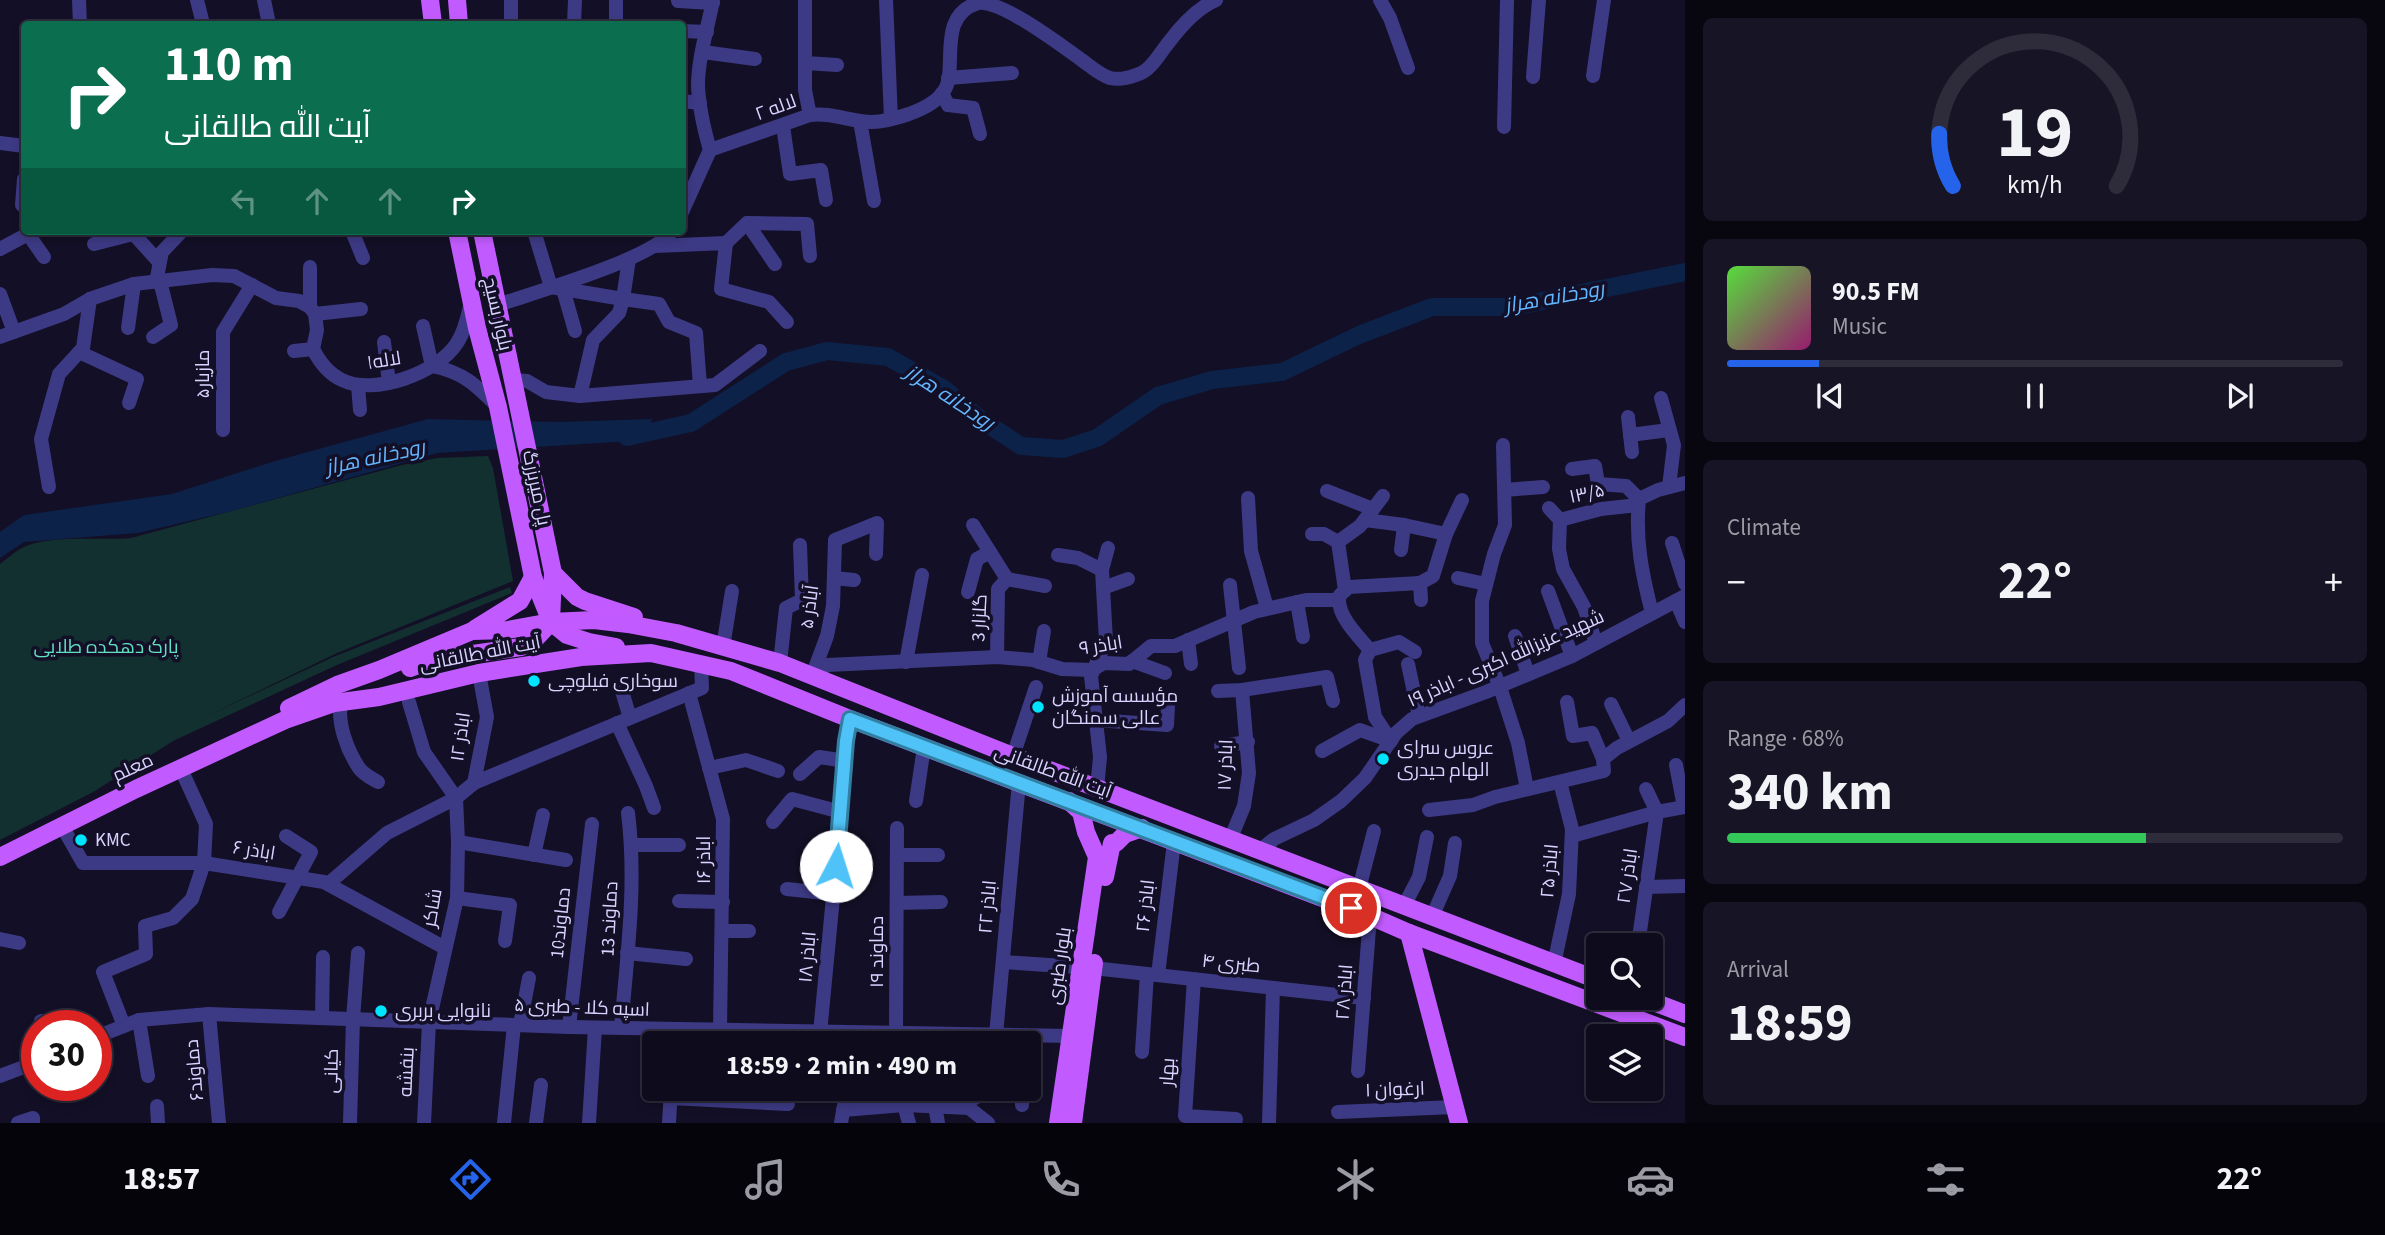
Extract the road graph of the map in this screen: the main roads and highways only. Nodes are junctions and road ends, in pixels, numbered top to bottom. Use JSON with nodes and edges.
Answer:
{"nodes":[{"id":1,"x":457,"y":0,"type":"edge"},
{"id":2,"x":429,"y":1,"type":"edge"},
{"id":3,"x":432,"y":21,"type":"edge"},
{"id":4,"x":459,"y":21,"type":"edge"},
{"id":5,"x":458,"y":235,"type":"edge"},
{"id":6,"x":483,"y":235,"type":"edge"},
{"id":7,"x":500,"y":314,"type":"junction"},
{"id":8,"x":477,"y":328,"type":"junction"},
{"id":9,"x":519,"y":403,"type":"joint"},
{"id":10,"x":498,"y":407,"type":"joint"},
{"id":11,"x":553,"y":573,"type":"junction"},
{"id":12,"x":533,"y":577,"type":"junction"},
{"id":13,"x":606,"y":621,"type":"junction"},
{"id":14,"x":551,"y":622,"type":"junction"},
{"id":15,"x":508,"y":630,"type":"junction"},
{"id":16,"x":472,"y":631,"type":"junction"},
{"id":17,"x":676,"y":634,"type":"junction"},
{"id":18,"x":601,"y":644,"type":"junction"},
{"id":19,"x":513,"y":649,"type":"junction"},
{"id":20,"x":651,"y":653,"type":"junction"},
{"id":21,"x":341,"y":702,"type":"junction"},
{"id":22,"x":131,"y":784,"type":"joint"},
{"id":23,"x":1069,"y":801,"type":"junction"},
{"id":24,"x":1142,"y":828,"type":"junction"},
{"id":25,"x":0,"y":851,"type":"edge"},
{"id":26,"x":0,"y":857,"type":"edge"},
{"id":27,"x":1102,"y":859,"type":"junction"},
{"id":28,"x":1312,"y":871,"type":"junction"},
{"id":29,"x":1359,"y":889,"type":"junction"},
{"id":30,"x":1305,"y":891,"type":"junction"},
{"id":31,"x":1351,"y":908,"type":"junction"},
{"id":32,"x":1409,"y":933,"type":"junction"},
{"id":33,"x":1087,"y":967,"type":"junction"},
{"id":34,"x":1586,"y":976,"type":"edge"},
{"id":35,"x":1663,"y":1006,"type":"edge"},
{"id":36,"x":1685,"y":1014,"type":"edge"},
{"id":37,"x":1685,"y":1037,"type":"edge"},
{"id":38,"x":1457,"y":1115,"type":"edge"},
{"id":39,"x":1058,"y":1123,"type":"edge"},
{"id":40,"x":1073,"y":1123,"type":"edge"}],
"edges":[{"from":1,"to":4,"type":"main road"},
{"from":2,"to":3,"type":"main road"},
{"from":5,"to":8,"type":"main road","name":"بلوار بسیج"},
{"from":6,"to":7,"type":"main road","name":"بلوار بسیج"},
{"from":7,"to":8,"type":"main road"},
{"from":7,"to":9,"type":"main road","name":"بلوار بسیج"},
{"from":8,"to":10,"type":"main road","name":"بلوار بسیج"},
{"from":9,"to":11,"type":"main road","name":"پل میربزرگ"},
{"from":10,"to":12,"type":"main road","name":"پل میربزرگ"},
{"from":11,"to":14,"type":"main road","name":"پل میربزرگ"},
{"from":11,"to":17,"type":"main road"},
{"from":12,"to":14,"type":"main road","name":"پل میربزرگ"},
{"from":12,"to":16,"type":"main road"},
{"from":13,"to":14,"type":"main road","name":"آیت الله طالقانی"},
{"from":13,"to":17,"type":"main road","name":"آیت الله طالقانی"},
{"from":13,"to":18,"type":"main road"},
{"from":14,"to":15,"type":"main road","name":"آیت الله طالقانی"},
{"from":14,"to":18,"type":"main road"},
{"from":14,"to":19,"type":"main road"},
{"from":15,"to":16,"type":"main road","name":"آیت الله طالقانی"},
{"from":15,"to":19,"type":"main road"},
{"from":16,"to":22,"type":"main road","name":"آیت الله طالقانی"},
{"from":17,"to":28,"type":"main road","name":"آیت الله طالقانی"},
{"from":18,"to":20,"type":"main road"},
{"from":19,"to":21,"type":"main road"},
{"from":20,"to":21,"type":"main road","name":"آیت الله طالقانی"},
{"from":20,"to":23,"type":"main road","name":"آیت الله طالقانی"},
{"from":21,"to":26,"type":"main road","name":"معلم"},
{"from":22,"to":25,"type":"main road","name":"معلم"},
{"from":23,"to":24,"type":"main road","name":"آیت الله طالقانی"},
{"from":23,"to":27,"type":"main road"},
{"from":24,"to":27,"type":"main road"},
{"from":24,"to":30,"type":"main road","name":"آیت الله طالقانی"},
{"from":27,"to":33,"type":"main road","name":"بلوار طبری"},
{"from":28,"to":29,"type":"main road","name":"آیت الله طالقانی"},
{"from":28,"to":30,"type":"main road"},
{"from":29,"to":31,"type":"main road"},
{"from":29,"to":34,"type":"main road","name":"آیت الله طالقانی"},
{"from":30,"to":31,"type":"main road","name":"آیت الله طالقانی"},
{"from":31,"to":32,"type":"main road","name":"آیت الله طالقانی"},
{"from":32,"to":37,"type":"main road","name":"آیت الله طالقانی"},
{"from":32,"to":38,"type":"main road"},
{"from":33,"to":39,"type":"main road","name":"بلوار طبری"},
{"from":33,"to":40,"type":"main road","name":"بلوار طبری"},
{"from":35,"to":36,"type":"main road"}]}
